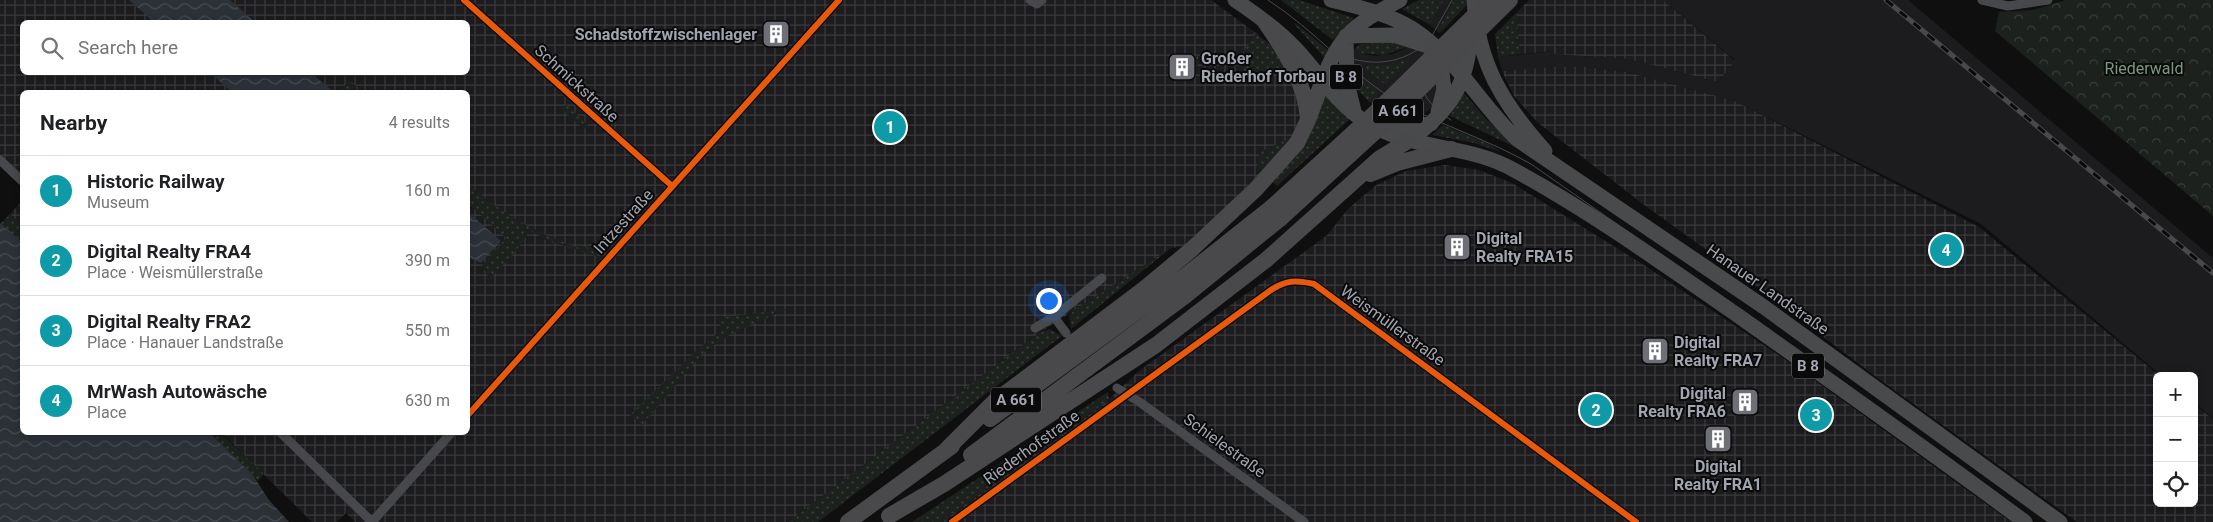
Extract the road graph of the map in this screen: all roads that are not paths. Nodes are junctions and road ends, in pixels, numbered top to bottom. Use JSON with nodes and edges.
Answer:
{"nodes":[{"id":1,"x":464,"y":0,"type":"edge"},
{"id":2,"x":839,"y":0,"type":"edge"},
{"id":3,"x":1030,"y":0,"type":"edge"},
{"id":4,"x":1042,"y":0,"type":"edge"},
{"id":5,"x":1235,"y":0,"type":"edge"},
{"id":6,"x":1331,"y":0,"type":"edge"},
{"id":7,"x":1400,"y":0,"type":"edge"},
{"id":8,"x":1473,"y":0,"type":"edge"},
{"id":9,"x":1490,"y":0,"type":"edge"},
{"id":10,"x":1510,"y":0,"type":"edge"},
{"id":11,"x":1982,"y":0,"type":"edge"},
{"id":12,"x":2048,"y":0,"type":"edge"},
{"id":13,"x":1376,"y":13,"type":"junction"},
{"id":14,"x":1265,"y":22,"type":"junction"},
{"id":15,"x":1346,"y":36,"type":"junction"},
{"id":16,"x":1439,"y":52,"type":"junction"},
{"id":17,"x":1463,"y":79,"type":"junction"},
{"id":18,"x":1322,"y":80,"type":"junction"},
{"id":19,"x":1359,"y":118,"type":"junction"},
{"id":20,"x":1308,"y":120,"type":"junction"},
{"id":21,"x":1431,"y":124,"type":"junction"},
{"id":22,"x":1408,"y":141,"type":"junction"},
{"id":23,"x":1451,"y":149,"type":"junction"},
{"id":24,"x":0,"y":160,"type":"edge"},
{"id":25,"x":1559,"y":166,"type":"junction"},
{"id":26,"x":20,"y":179,"type":"edge"},
{"id":27,"x":672,"y":186,"type":"junction"},
{"id":28,"x":1323,"y":210,"type":"junction"},
{"id":29,"x":1277,"y":212,"type":"junction"},
{"id":30,"x":1102,"y":278,"type":"dead end"},
{"id":31,"x":1054,"y":317,"type":"junction"},
{"id":32,"x":1035,"y":328,"type":"dead end"},
{"id":33,"x":1066,"y":333,"type":"dead end"},
{"id":34,"x":1117,"y":388,"type":"dead end"},
{"id":35,"x":1126,"y":395,"type":"junction"},
{"id":36,"x":470,"y":413,"type":"edge"},
{"id":37,"x":283,"y":435,"type":"edge"},
{"id":38,"x":449,"y":435,"type":"edge"},
{"id":39,"x":944,"y":452,"type":"junction"},
{"id":40,"x":885,"y":519,"type":"edge"},
{"id":41,"x":372,"y":522,"type":"edge"},
{"id":42,"x":848,"y":522,"type":"edge"},
{"id":43,"x":952,"y":522,"type":"edge"},
{"id":44,"x":1304,"y":522,"type":"edge"},
{"id":45,"x":1636,"y":522,"type":"edge"},
{"id":46,"x":2025,"y":522,"type":"edge"},
{"id":47,"x":2060,"y":522,"type":"edge"}],
"edges":[{"from":1,"to":27,"type":"street","name":"Schmickstraße"},
{"from":2,"to":27,"type":"street","name":"Intzestraße"},
{"from":3,"to":4,"type":"street"},
{"from":5,"to":14,"type":"main road"},
{"from":6,"to":13,"type":"main road"},
{"from":7,"to":13,"type":"main road","number":"B 8"},
{"from":8,"to":17,"type":"main road"},
{"from":8,"to":25,"type":"main road"},
{"from":9,"to":29,"type":"highway","number":"A 661","bridge":true},
{"from":10,"to":29,"type":"highway","number":"A 661","bridge":true},
{"from":11,"to":12,"type":"street"},
{"from":13,"to":15,"type":"main road","number":"B 8"},
{"from":13,"to":16,"type":"main road","name":"Hanauer Landstraße"},
{"from":14,"to":18,"type":"main road"},
{"from":14,"to":20,"type":"highway"},
{"from":15,"to":16,"type":"main road"},
{"from":15,"to":18,"type":"main road","number":"B 8"},
{"from":15,"to":19,"type":"main road","number":"B 8"},
{"from":16,"to":17,"type":"main road","name":"Hanauer Landstraße"},
{"from":16,"to":21,"type":"main road"},
{"from":17,"to":21,"type":"main road"},
{"from":17,"to":25,"type":"main road","name":"Hanauer Landstraße","number":"B 8"},
{"from":18,"to":19,"type":"main road","number":"B 8"},
{"from":18,"to":20,"type":"highway"},
{"from":19,"to":21,"type":"main road"},
{"from":19,"to":22,"type":"main road","number":"B 8"},
{"from":20,"to":39,"type":"highway"},
{"from":21,"to":22,"type":"main road"},
{"from":22,"to":23,"type":"main road","number":"B 8"},
{"from":22,"to":28,"type":"highway"},
{"from":23,"to":28,"type":"highway"},
{"from":23,"to":46,"type":"main road","number":"B 8"},
{"from":24,"to":26,"type":"street"},
{"from":25,"to":47,"type":"main road","name":"Hanauer Landstraße","number":"B 8"},
{"from":27,"to":36,"type":"street","name":"Intzestraße"},
{"from":28,"to":40,"type":"highway"},
{"from":29,"to":39,"type":"highway","number":"A 661"},
{"from":29,"to":40,"type":"highway","number":"A 661"},
{"from":30,"to":31,"type":"street"},
{"from":31,"to":32,"type":"street"},
{"from":31,"to":33,"type":"street"},
{"from":34,"to":35,"type":"street"},
{"from":35,"to":43,"type":"street","name":"Riederhofstraße"},
{"from":35,"to":44,"type":"street","name":"Schielestraße"},
{"from":35,"to":45,"type":"street","name":"Weismüllerstraße"},
{"from":37,"to":41,"type":"street"},
{"from":38,"to":41,"type":"street"},
{"from":39,"to":42,"type":"highway","number":"A 661"}]}
